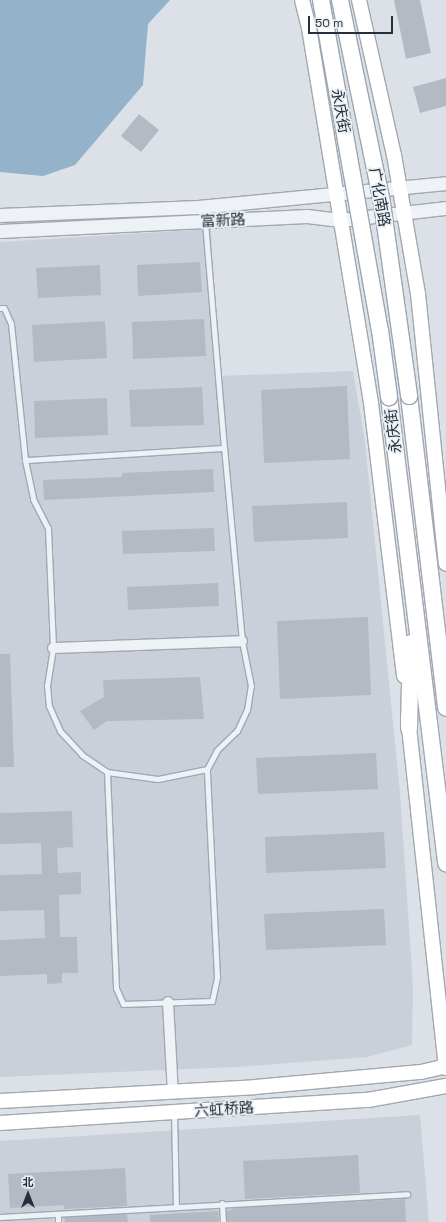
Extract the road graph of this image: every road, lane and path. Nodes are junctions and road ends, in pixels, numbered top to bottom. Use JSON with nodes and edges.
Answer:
{"nodes":[{"id":1,"x":302,"y":0,"type":"edge"},
{"id":2,"x":321,"y":0,"type":"edge"},
{"id":3,"x":340,"y":0,"type":"edge"},
{"id":4,"x":359,"y":0,"type":"edge"},
{"id":5,"x":446,"y":183,"type":"edge"},
{"id":6,"x":400,"y":186,"type":"junction"},
{"id":7,"x":335,"y":192,"type":"junction"},
{"id":8,"x":446,"y":208,"type":"edge"},
{"id":9,"x":405,"y":214,"type":"junction"},
{"id":10,"x":0,"y":215,"type":"edge"},
{"id":11,"x":340,"y":220,"type":"junction"},
{"id":12,"x":204,"y":221,"type":"junction"},
{"id":13,"x":0,"y":231,"type":"edge"},
{"id":14,"x":0,"y":308,"type":"edge"},
{"id":15,"x":409,"y":396,"type":"joint"},
{"id":16,"x":224,"y":448,"type":"junction"},
{"id":17,"x":25,"y":460,"type":"junction"},
{"id":18,"x":446,"y":564,"type":"edge"},
{"id":19,"x":412,"y":586,"type":"junction"},
{"id":20,"x":242,"y":641,"type":"junction"},
{"id":21,"x":53,"y":648,"type":"junction"},
{"id":22,"x":446,"y":708,"type":"edge"},
{"id":23,"x":409,"y":728,"type":"junction"},
{"id":24,"x":207,"y":769,"type":"junction"},
{"id":25,"x":107,"y":772,"type":"junction"},
{"id":26,"x":446,"y":864,"type":"edge"},
{"id":27,"x":168,"y":1002,"type":"junction"},
{"id":28,"x":446,"y":1066,"type":"edge"},
{"id":29,"x":446,"y":1086,"type":"edge"},
{"id":30,"x":173,"y":1093,"type":"junction"},
{"id":31,"x":0,"y":1101,"type":"edge"},
{"id":32,"x":174,"y":1112,"type":"junction"},
{"id":33,"x":0,"y":1123,"type":"edge"},
{"id":34,"x":407,"y":1194,"type":"dead end"},
{"id":35,"x":222,"y":1203,"type":"junction"},
{"id":36,"x":176,"y":1205,"type":"junction"},
{"id":37,"x":58,"y":1214,"type":"junction"},
{"id":38,"x":0,"y":1217,"type":"edge"},
{"id":39,"x":58,"y":1222,"type":"edge"},
{"id":40,"x":223,"y":1222,"type":"edge"}],
"edges":[{"from":1,"to":7,"type":"main road"},
{"from":2,"to":19,"type":"main road","name":"永庆街","bridge":true},
{"from":3,"to":15,"type":"main road","name":"广化南路","bridge":true},
{"from":4,"to":6,"type":"main road"},
{"from":5,"to":6,"type":"street","name":"富新路"},
{"from":6,"to":7,"type":"street","name":"富新路"},
{"from":6,"to":9,"type":"main road"},
{"from":7,"to":10,"type":"street","name":"富新路"},
{"from":7,"to":11,"type":"main road"},
{"from":8,"to":9,"type":"street","name":"富新路"},
{"from":9,"to":11,"type":"street","name":"富新路"},
{"from":9,"to":18,"type":"main road"},
{"from":11,"to":12,"type":"street","name":"富新路"},
{"from":11,"to":23,"type":"main road"},
{"from":12,"to":13,"type":"street","name":"富新路"},
{"from":12,"to":16,"type":"lane"},
{"from":14,"to":17,"type":"lane"},
{"from":15,"to":22,"type":"main road","name":"永庆街"},
{"from":16,"to":17,"type":"lane"},
{"from":16,"to":20,"type":"lane"},
{"from":17,"to":21,"type":"lane"},
{"from":19,"to":23,"type":"main road"},
{"from":19,"to":26,"type":"main road","name":"永庆街"},
{"from":20,"to":21,"type":"street"},
{"from":20,"to":24,"type":"lane"},
{"from":21,"to":25,"type":"lane"},
{"from":23,"to":28,"type":"main road"},
{"from":24,"to":25,"type":"lane"},
{"from":24,"to":27,"type":"lane"},
{"from":25,"to":27,"type":"lane"},
{"from":27,"to":30,"type":"street"},
{"from":28,"to":30,"type":"main road","name":"六虹桥路"},
{"from":29,"to":32,"type":"main road","name":"六虹桥路"},
{"from":30,"to":31,"type":"main road","name":"六虹桥路"},
{"from":32,"to":33,"type":"main road","name":"六虹桥路"},
{"from":32,"to":36,"type":"lane"},
{"from":34,"to":35,"type":"lane"},
{"from":35,"to":36,"type":"lane"},
{"from":35,"to":40,"type":"lane"},
{"from":36,"to":37,"type":"lane"},
{"from":37,"to":38,"type":"lane"},
{"from":37,"to":39,"type":"lane"}]}
